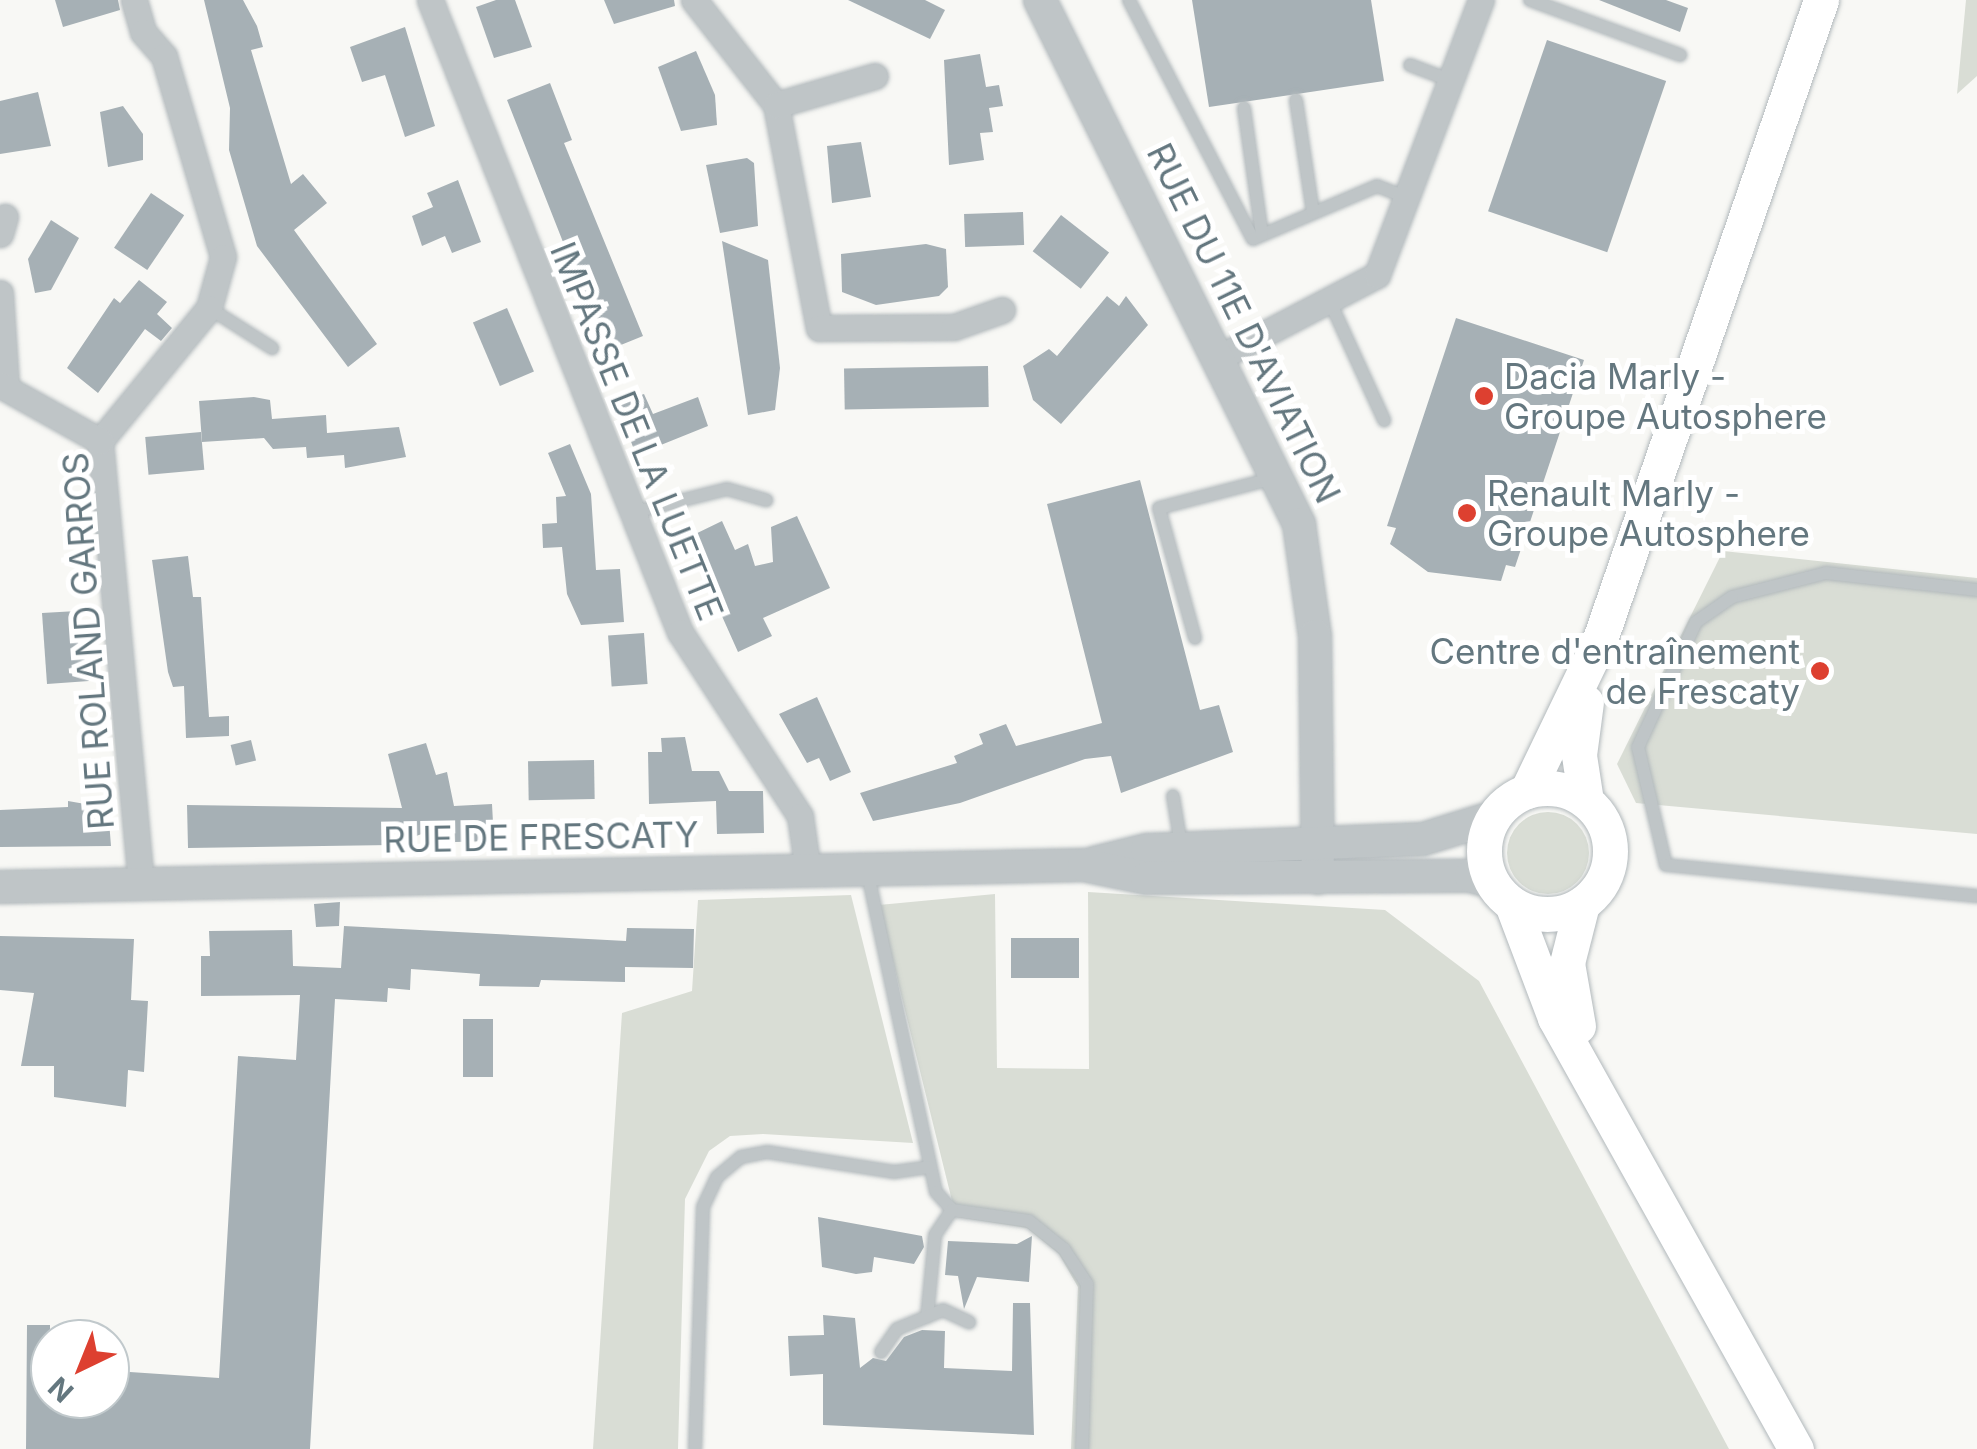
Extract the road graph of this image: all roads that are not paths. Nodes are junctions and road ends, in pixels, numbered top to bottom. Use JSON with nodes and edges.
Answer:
{"nodes":[{"id":1,"x":134,"y":0,"type":"edge"},
{"id":2,"x":430,"y":0,"type":"edge"},
{"id":3,"x":694,"y":0,"type":"edge"},
{"id":4,"x":1040,"y":0,"type":"edge"},
{"id":5,"x":1129,"y":0,"type":"edge"},
{"id":6,"x":1481,"y":0,"type":"edge"},
{"id":7,"x":1530,"y":0,"type":"edge"},
{"id":8,"x":1822,"y":0,"type":"edge"},
{"id":9,"x":1565,"y":6,"type":"edge"},
{"id":10,"x":1680,"y":54,"type":"dead end"},
{"id":11,"x":1410,"y":64,"type":"dead end"},
{"id":12,"x":875,"y":76,"type":"dead end"},
{"id":13,"x":1452,"y":81,"type":"junction"},
{"id":14,"x":1296,"y":100,"type":"dead end"},
{"id":15,"x":776,"y":106,"type":"junction"},
{"id":16,"x":1244,"y":108,"type":"dead end"},
{"id":17,"x":1411,"y":199,"type":"junction"},
{"id":18,"x":1313,"y":213,"type":"junction"},
{"id":19,"x":1262,"y":235,"type":"junction"},
{"id":20,"x":0,"y":294,"type":"edge"},
{"id":21,"x":1331,"y":304,"type":"junction"},
{"id":22,"x":209,"y":308,"type":"junction"},
{"id":23,"x":1002,"y":310,"type":"dead end"},
{"id":24,"x":272,"y":348,"type":"dead end"},
{"id":25,"x":1222,"y":356,"type":"junction"},
{"id":26,"x":3,"y":385,"type":"edge"},
{"id":27,"x":1384,"y":420,"type":"dead end"},
{"id":28,"x":100,"y":441,"type":"junction"},
{"id":29,"x":1281,"y":476,"type":"junction"},
{"id":30,"x":766,"y":500,"type":"dead end"},
{"id":31,"x":628,"y":514,"type":"junction"},
{"id":32,"x":1977,"y":590,"type":"edge"},
{"id":33,"x":1195,"y":638,"type":"dead end"},
{"id":34,"x":1598,"y":642,"type":"junction"},
{"id":35,"x":1527,"y":791,"type":"junction"},
{"id":36,"x":1173,"y":796,"type":"dead end"},
{"id":37,"x":1586,"y":801,"type":"junction"},
{"id":38,"x":1494,"y":817,"type":"junction"},
{"id":39,"x":1318,"y":844,"type":"junction"},
{"id":40,"x":1182,"y":863,"type":"junction"},
{"id":41,"x":867,"y":870,"type":"junction"},
{"id":42,"x":808,"y":871,"type":"junction"},
{"id":43,"x":1318,"y":878,"type":"junction"},
{"id":44,"x":141,"y":884,"type":"junction"},
{"id":45,"x":0,"y":887,"type":"edge"},
{"id":46,"x":1502,"y":893,"type":"junction"},
{"id":47,"x":1977,"y":896,"type":"edge"},
{"id":48,"x":1582,"y":904,"type":"junction"},
{"id":49,"x":1606,"y":1102,"type":"junction"},
{"id":50,"x":929,"y":1168,"type":"junction"},
{"id":51,"x":952,"y":1210,"type":"junction"},
{"id":52,"x":927,"y":1316,"type":"junction"},
{"id":53,"x":969,"y":1322,"type":"dead end"},
{"id":54,"x":881,"y":1352,"type":"dead end"},
{"id":55,"x":695,"y":1449,"type":"edge"},
{"id":56,"x":1082,"y":1449,"type":"edge"},
{"id":57,"x":1796,"y":1449,"type":"edge"}],
"edges":[{"from":1,"to":22,"type":"street","name":"RUE ROLAND GARROS"},
{"from":2,"to":31,"type":"street","name":"IMPASSE DE LA LUETTE"},
{"from":3,"to":15,"type":"street"},
{"from":4,"to":25,"type":"street","name":"RUE DU 11E D'AVIATION"},
{"from":5,"to":19,"type":"lane"},
{"from":6,"to":13,"type":"street"},
{"from":7,"to":9,"type":"lane"},
{"from":8,"to":34,"type":"main road"},
{"from":9,"to":10,"type":"lane"},
{"from":11,"to":13,"type":"lane"},
{"from":12,"to":15,"type":"street"},
{"from":13,"to":17,"type":"street"},
{"from":14,"to":18,"type":"lane"},
{"from":15,"to":23,"type":"street"},
{"from":16,"to":19,"type":"lane"},
{"from":17,"to":18,"type":"lane"},
{"from":17,"to":21,"type":"street"},
{"from":18,"to":19,"type":"lane"},
{"from":20,"to":26,"type":"street"},
{"from":21,"to":25,"type":"street"},
{"from":21,"to":27,"type":"lane"},
{"from":22,"to":24,"type":"lane"},
{"from":22,"to":28,"type":"street","name":"RUE ROLAND GARROS"},
{"from":25,"to":29,"type":"street","name":"RUE DU 11E D'AVIATION"},
{"from":26,"to":28,"type":"street"},
{"from":28,"to":44,"type":"street","name":"RUE ROLAND GARROS"},
{"from":29,"to":33,"type":"lane"},
{"from":29,"to":39,"type":"street","name":"RUE DU 11E D'AVIATION"},
{"from":30,"to":31,"type":"lane"},
{"from":31,"to":42,"type":"street","name":"IMPASSE DE LA LUETTE"},
{"from":32,"to":47,"type":"lane"},
{"from":34,"to":35,"type":"main road"},
{"from":34,"to":37,"type":"main road"},
{"from":35,"to":37,"type":"main road"},
{"from":35,"to":38,"type":"main road"},
{"from":36,"to":40,"type":"lane"},
{"from":37,"to":48,"type":"main road"},
{"from":38,"to":39,"type":"street","name":"RUE DE FRESCATY"},
{"from":38,"to":46,"type":"main road"},
{"from":39,"to":40,"type":"street","name":"RUE DE FRESCATY"},
{"from":39,"to":43,"type":"street","name":"RUE DU 11E D'AVIATION"},
{"from":40,"to":41,"type":"street","name":"RUE DE FRESCATY"},
{"from":40,"to":43,"type":"street","name":"RUE DE FRESCATY"},
{"from":41,"to":42,"type":"street","name":"RUE DE FRESCATY"},
{"from":41,"to":50,"type":"lane"},
{"from":42,"to":44,"type":"street","name":"RUE DE FRESCATY"},
{"from":43,"to":46,"type":"street","name":"RUE DE FRESCATY"},
{"from":44,"to":45,"type":"street","name":"RUE DE FRESCATY"},
{"from":46,"to":48,"type":"main road"},
{"from":46,"to":49,"type":"main road"},
{"from":48,"to":49,"type":"main road"},
{"from":49,"to":57,"type":"main road"},
{"from":50,"to":51,"type":"lane"},
{"from":50,"to":55,"type":"lane"},
{"from":51,"to":52,"type":"lane"},
{"from":51,"to":56,"type":"lane"},
{"from":52,"to":53,"type":"lane"},
{"from":52,"to":54,"type":"lane"}]}
